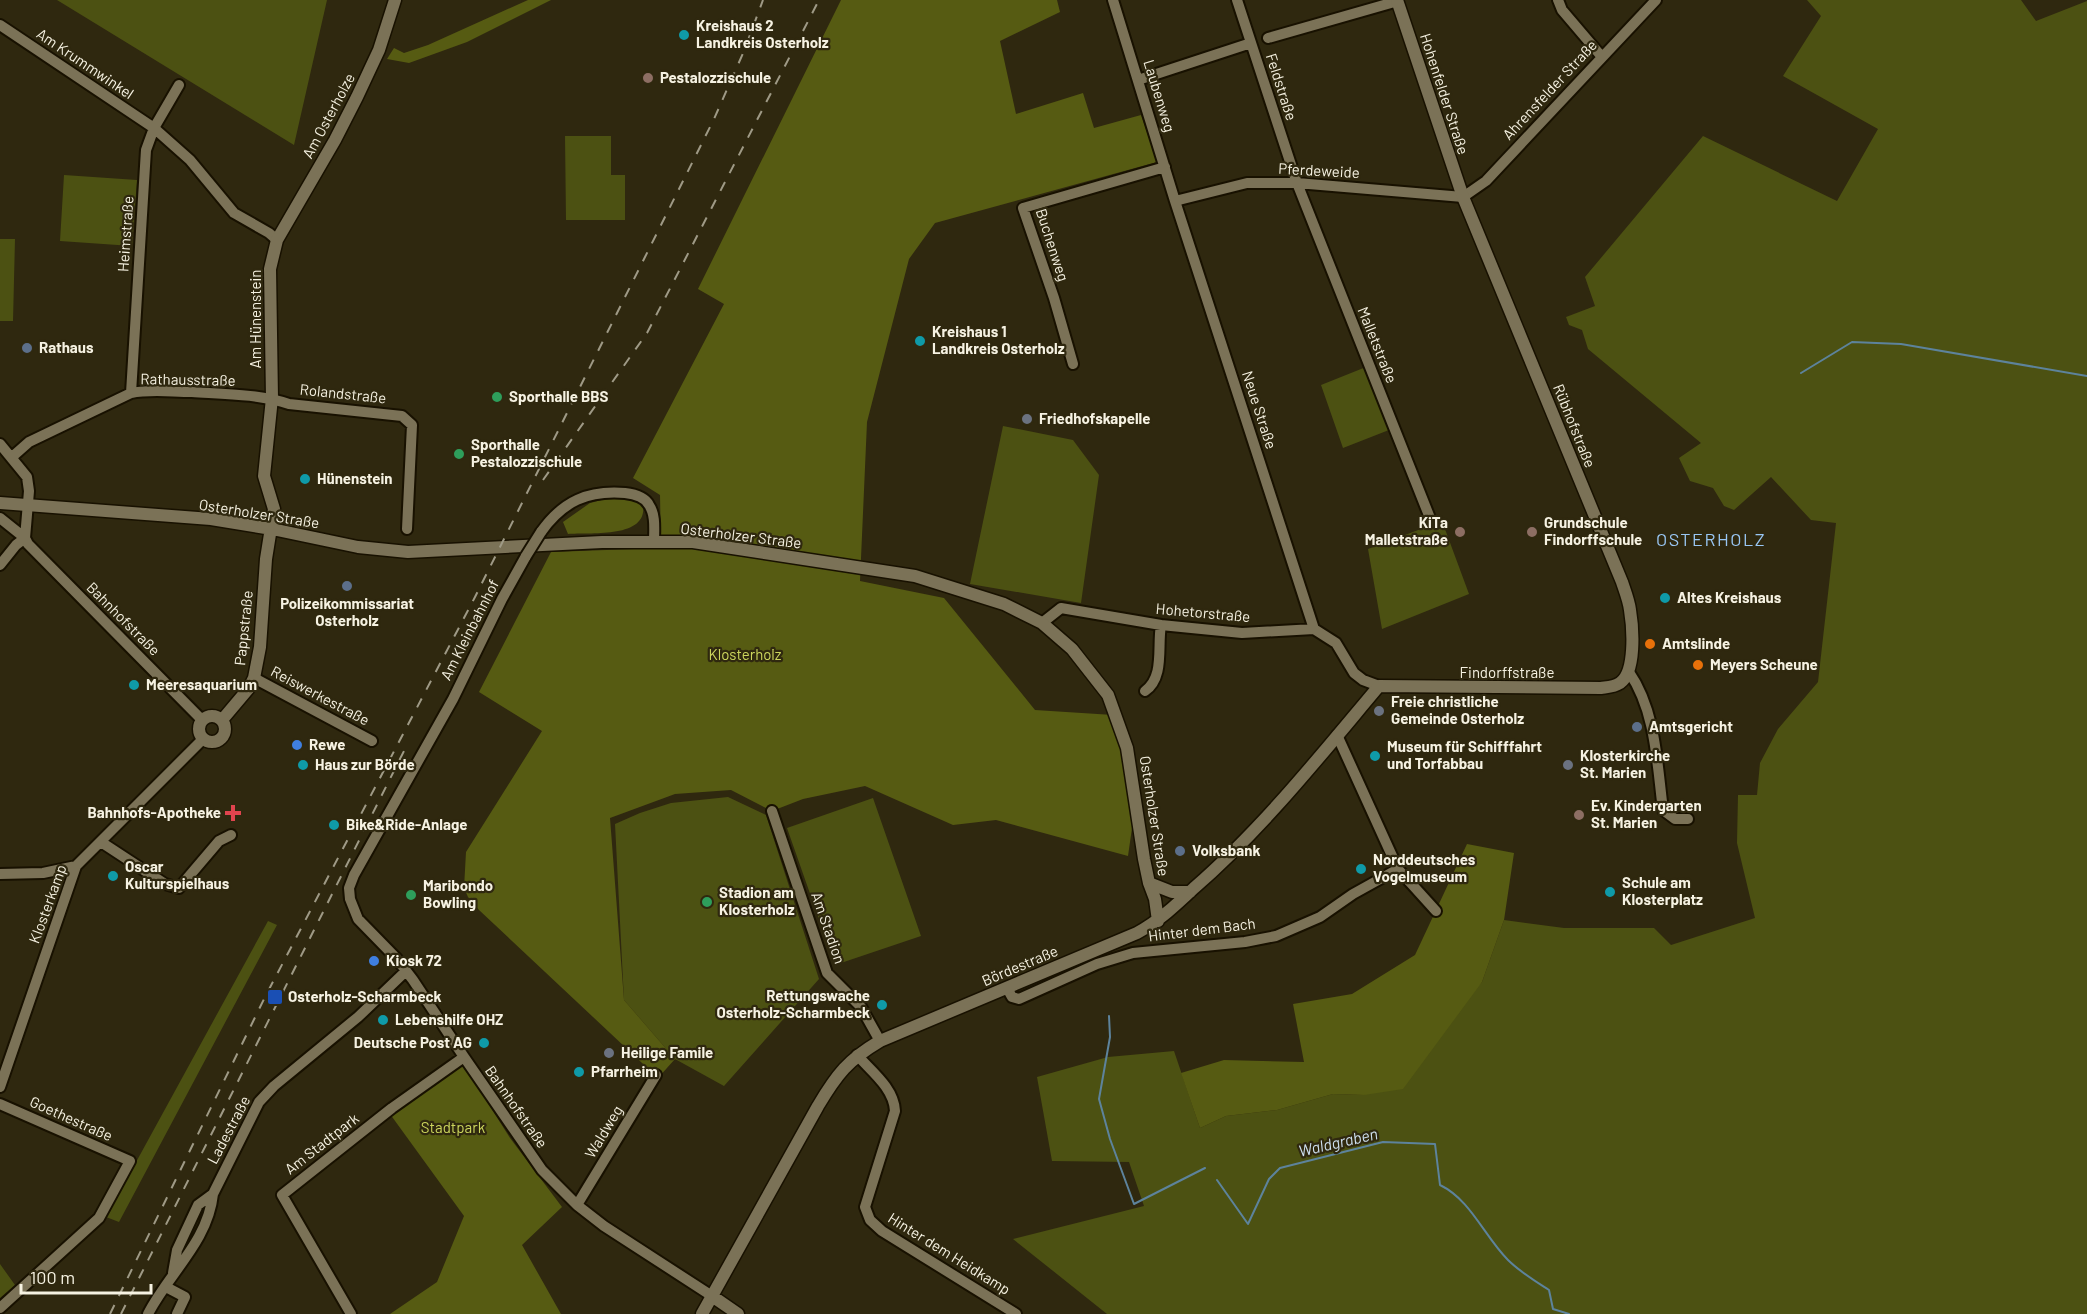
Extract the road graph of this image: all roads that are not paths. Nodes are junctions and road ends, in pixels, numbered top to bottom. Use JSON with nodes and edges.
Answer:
{"nodes":[{"id":1,"x":395,"y":0,"type":"edge"},
{"id":2,"x":1113,"y":0,"type":"edge"},
{"id":3,"x":1237,"y":0,"type":"edge"},
{"id":4,"x":1397,"y":0,"type":"edge"},
{"id":5,"x":1558,"y":0,"type":"edge"},
{"id":6,"x":1656,"y":0,"type":"edge"},
{"id":7,"x":0,"y":25,"type":"edge"},
{"id":8,"x":1268,"y":38,"type":"dead end"},
{"id":9,"x":1251,"y":43,"type":"junction"},
{"id":10,"x":1602,"y":57,"type":"junction"},
{"id":11,"x":1138,"y":80,"type":"junction"},
{"id":12,"x":179,"y":85,"type":"dead end"},
{"id":13,"x":154,"y":128,"type":"junction"},
{"id":14,"x":1165,"y":167,"type":"junction"},
{"id":15,"x":1297,"y":183,"type":"junction"},
{"id":16,"x":1463,"y":197,"type":"junction"},
{"id":17,"x":1175,"y":201,"type":"junction"},
{"id":18,"x":277,"y":240,"type":"junction"},
{"id":19,"x":1073,"y":364,"type":"dead end"},
{"id":20,"x":131,"y":393,"type":"junction"},
{"id":21,"x":272,"y":398,"type":"junction"},
{"id":22,"x":0,"y":444,"type":"edge"},
{"id":23,"x":12,"y":457,"type":"junction"},
{"id":24,"x":0,"y":503,"type":"edge"},
{"id":25,"x":27,"y":506,"type":"junction"},
{"id":26,"x":0,"y":518,"type":"edge"},
{"id":27,"x":1430,"y":518,"type":"dead end"},
{"id":28,"x":272,"y":529,"type":"junction"},
{"id":29,"x":407,"y":529,"type":"dead end"},
{"id":30,"x":25,"y":538,"type":"junction"},
{"id":31,"x":654,"y":542,"type":"junction"},
{"id":32,"x":0,"y":565,"type":"edge"},
{"id":33,"x":1042,"y":623,"type":"junction"},
{"id":34,"x":1161,"y":625,"type":"junction"},
{"id":35,"x":1314,"y":629,"type":"junction"},
{"id":36,"x":1629,"y":672,"type":"junction"},
{"id":37,"x":254,"y":678,"type":"junction"},
{"id":38,"x":1379,"y":686,"type":"junction"},
{"id":39,"x":1145,"y":691,"type":"dead end"},
{"id":40,"x":202,"y":720,"type":"junction"},
{"id":41,"x":222,"y":720,"type":"junction"},
{"id":42,"x":1338,"y":735,"type":"junction"},
{"id":43,"x":202,"y":739,"type":"junction"},
{"id":44,"x":372,"y":741,"type":"dead end"},
{"id":45,"x":772,"y":811,"type":"dead end"},
{"id":46,"x":1688,"y":819,"type":"dead end"},
{"id":47,"x":231,"y":835,"type":"dead end"},
{"id":48,"x":101,"y":842,"type":"junction"},
{"id":49,"x":76,"y":866,"type":"junction"},
{"id":50,"x":1398,"y":869,"type":"junction"},
{"id":51,"x":0,"y":874,"type":"edge"},
{"id":52,"x":1149,"y":883,"type":"junction"},
{"id":53,"x":349,"y":888,"type":"joint"},
{"id":54,"x":1190,"y":892,"type":"junction"},
{"id":55,"x":1436,"y":911,"type":"dead end"},
{"id":56,"x":1158,"y":921,"type":"junction"},
{"id":57,"x":406,"y":971,"type":"junction"},
{"id":58,"x":1007,"y":988,"type":"junction"},
{"id":59,"x":880,"y":1041,"type":"junction"},
{"id":60,"x":857,"y":1055,"type":"junction"},
{"id":61,"x":464,"y":1057,"type":"junction"},
{"id":62,"x":656,"y":1075,"type":"dead end"},
{"id":63,"x":0,"y":1087,"type":"edge"},
{"id":64,"x":0,"y":1104,"type":"edge"},
{"id":65,"x":577,"y":1205,"type":"junction"},
{"id":66,"x":166,"y":1287,"type":"junction"},
{"id":67,"x":712,"y":1296,"type":"junction"},
{"id":68,"x":0,"y":1308,"type":"edge"},
{"id":69,"x":148,"y":1314,"type":"edge"},
{"id":70,"x":177,"y":1314,"type":"edge"},
{"id":71,"x":351,"y":1314,"type":"edge"},
{"id":72,"x":702,"y":1314,"type":"edge"},
{"id":73,"x":738,"y":1314,"type":"edge"},
{"id":74,"x":1016,"y":1314,"type":"edge"}],
"edges":[{"from":1,"to":18,"type":"street","name":"Am Osterholze"},
{"from":2,"to":11,"type":"street","name":"Laubenweg"},
{"from":3,"to":9,"type":"street","name":"Feldstraße"},
{"from":4,"to":8,"type":"street"},
{"from":4,"to":16,"type":"street","name":"Hohenfelder Straße"},
{"from":5,"to":10,"type":"street"},
{"from":6,"to":10,"type":"street","name":"Ahrensfelder Straße"},
{"from":7,"to":13,"type":"street","name":"Am Krummwinkel"},
{"from":9,"to":11,"type":"street"},
{"from":9,"to":15,"type":"street","name":"Feldstraße"},
{"from":10,"to":16,"type":"street","name":"Ahrensfelder Straße"},
{"from":11,"to":14,"type":"street","name":"Laubenweg"},
{"from":12,"to":13,"type":"street","name":"Heimstraße"},
{"from":13,"to":18,"type":"street"},
{"from":13,"to":20,"type":"street","name":"Heimstraße"},
{"from":14,"to":17,"type":"street","name":"Laubenweg"},
{"from":14,"to":19,"type":"street","name":"Buchenweg"},
{"from":15,"to":16,"type":"street","name":"Pferdeweide"},
{"from":15,"to":17,"type":"street","name":"Pferdeweide"},
{"from":15,"to":27,"type":"street","name":"Malletstraße"},
{"from":16,"to":36,"type":"street","name":"Rübhofstraße"},
{"from":17,"to":35,"type":"street","name":"Neue Straße"},
{"from":18,"to":21,"type":"street","name":"Am Hünenstein"},
{"from":20,"to":21,"type":"street","name":"Rathausstraße"},
{"from":20,"to":23,"type":"street","name":"Rathausstraße"},
{"from":21,"to":28,"type":"street","name":"Am Hünenstein"},
{"from":21,"to":29,"type":"street","name":"Rolandstraße"},
{"from":22,"to":23,"type":"street"},
{"from":23,"to":25,"type":"street"},
{"from":24,"to":25,"type":"street"},
{"from":25,"to":28,"type":"street","name":"Osterholzer Straße"},
{"from":25,"to":30,"type":"street"},
{"from":26,"to":30,"type":"street","name":"Bahnhofstraße"},
{"from":28,"to":31,"type":"street","name":"Osterholzer Straße"},
{"from":28,"to":37,"type":"street","name":"Pappstraße"},
{"from":30,"to":32,"type":"street"},
{"from":30,"to":40,"type":"street","name":"Bahnhofstraße"},
{"from":31,"to":33,"type":"street","name":"Osterholzer Straße"},
{"from":31,"to":53,"type":"street","name":"Am Kleinbahnhof","bridge":true},
{"from":33,"to":34,"type":"street","name":"Hohetorstraße"},
{"from":33,"to":52,"type":"street","name":"Osterholzer Straße"},
{"from":34,"to":35,"type":"street","name":"Hohetorstraße"},
{"from":34,"to":39,"type":"street"},
{"from":35,"to":38,"type":"street"},
{"from":36,"to":38,"type":"street","name":"Findorffstraße"},
{"from":36,"to":46,"type":"street"},
{"from":37,"to":41,"type":"street","name":"Pappstraße"},
{"from":37,"to":44,"type":"street","name":"Reiswerkestraße"},
{"from":38,"to":42,"type":"street","name":"Bördestraße"},
{"from":40,"to":41,"type":"street"},
{"from":40,"to":43,"type":"street"},
{"from":41,"to":43,"type":"street"},
{"from":42,"to":50,"type":"street"},
{"from":42,"to":54,"type":"street","name":"Bördestraße"},
{"from":43,"to":48,"type":"street","name":"Klosterkamp"},
{"from":45,"to":59,"type":"street","name":"Am Stadion"},
{"from":47,"to":48,"type":"street"},
{"from":48,"to":49,"type":"street","name":"Klosterkamp"},
{"from":49,"to":51,"type":"street"},
{"from":49,"to":63,"type":"street","name":"Klosterkamp"},
{"from":50,"to":55,"type":"street"},
{"from":50,"to":58,"type":"street","name":"Hinter dem Bach"},
{"from":52,"to":54,"type":"street"},
{"from":52,"to":56,"type":"street","name":"Osterholzer Straße"},
{"from":53,"to":57,"type":"street","name":"Bahnhofstraße"},
{"from":54,"to":56,"type":"street","name":"Bördestraße"},
{"from":56,"to":58,"type":"street","name":"Bördestraße"},
{"from":57,"to":61,"type":"street","name":"Bahnhofstraße"},
{"from":57,"to":66,"type":"street","name":"Ladestraße"},
{"from":58,"to":59,"type":"street","name":"Bördestraße"},
{"from":59,"to":60,"type":"street","name":"Bördestraße"},
{"from":60,"to":67,"type":"street","name":"Bördestraße"},
{"from":60,"to":74,"type":"street","name":"Hinter dem Heidkamp"},
{"from":61,"to":65,"type":"street","name":"Bahnhofstraße"},
{"from":61,"to":71,"type":"street","name":"Am Stadtpark"},
{"from":62,"to":65,"type":"street","name":"Waldweg"},
{"from":64,"to":68,"type":"street","name":"Goethestraße"},
{"from":65,"to":67,"type":"street","name":"Bahnhofstraße"},
{"from":66,"to":69,"type":"street","name":"Ladestraße"},
{"from":66,"to":70,"type":"street"},
{"from":67,"to":72,"type":"street","name":"Bördestraße"},
{"from":67,"to":73,"type":"street"}]}
